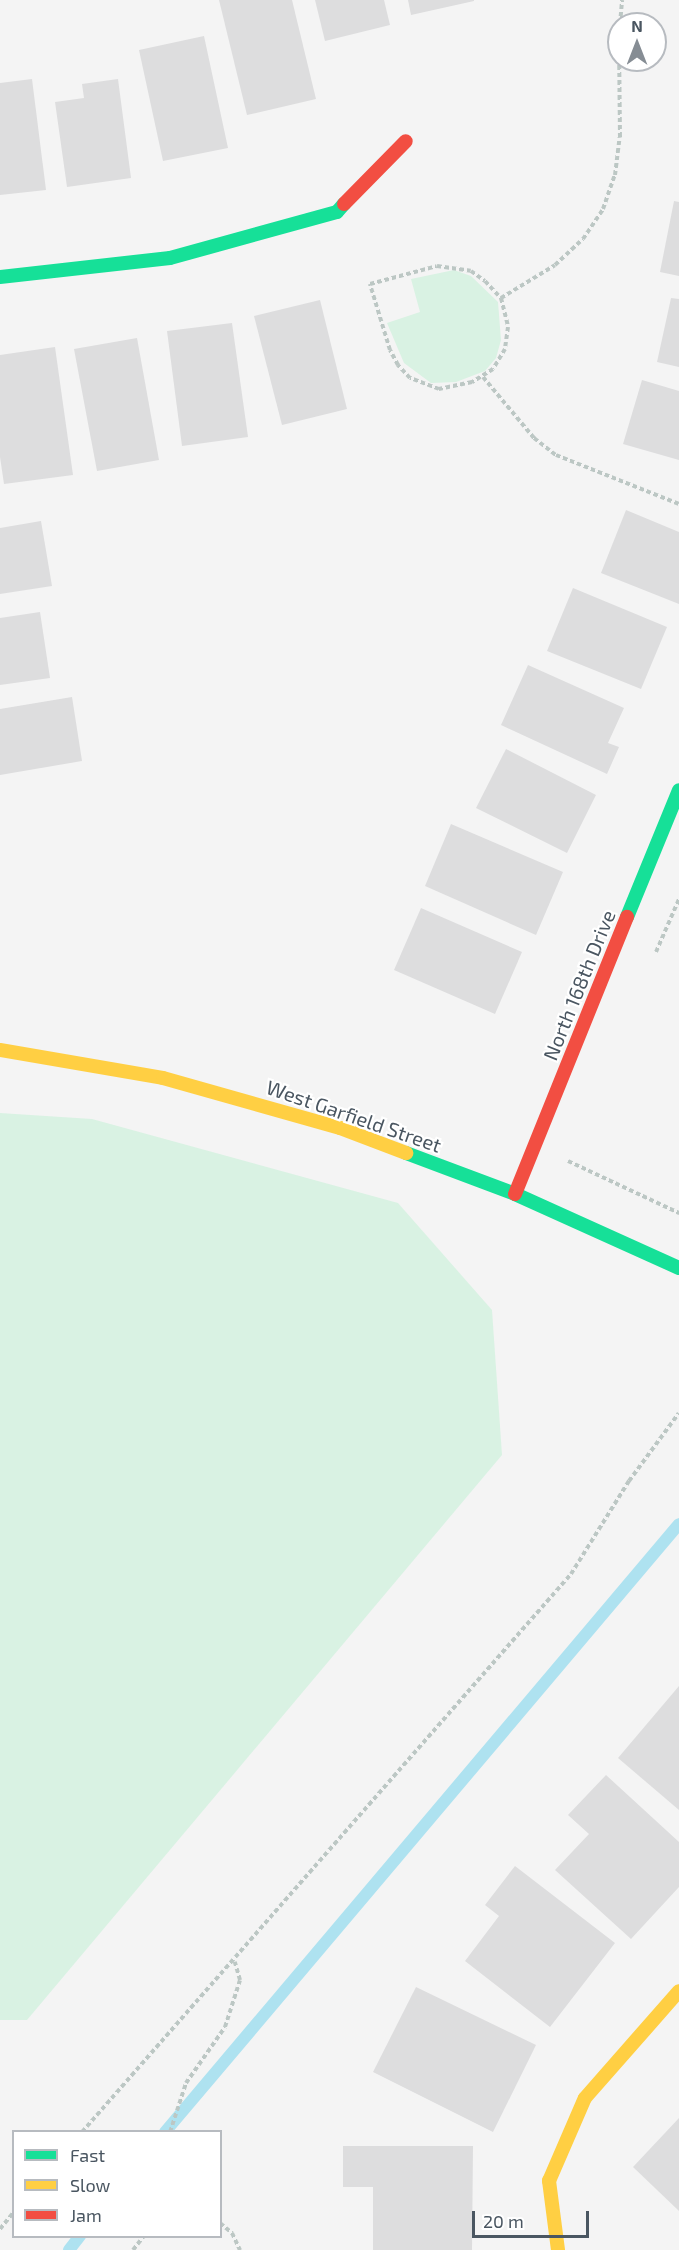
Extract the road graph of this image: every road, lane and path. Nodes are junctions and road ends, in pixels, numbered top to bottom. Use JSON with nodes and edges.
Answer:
{"nodes":[{"id":1,"x":619,"y":72,"type":"edge"},
{"id":2,"x":406,"y":141,"type":"dead end"},
{"id":3,"x":0,"y":277,"type":"edge"},
{"id":4,"x":501,"y":298,"type":"junction"},
{"id":5,"x":483,"y":377,"type":"junction"},
{"id":6,"x":679,"y":504,"type":"edge"},
{"id":7,"x":679,"y":790,"type":"edge"},
{"id":8,"x":679,"y":899,"type":"edge"},
{"id":9,"x":655,"y":954,"type":"dead end"},
{"id":10,"x":0,"y":1050,"type":"edge"},
{"id":11,"x":570,"y":1149,"type":"dead end"},
{"id":12,"x":515,"y":1194,"type":"junction"},
{"id":13,"x":679,"y":1213,"type":"edge"},
{"id":14,"x":679,"y":1268,"type":"edge"},
{"id":15,"x":679,"y":1413,"type":"edge"},
{"id":16,"x":235,"y":1962,"type":"junction"},
{"id":17,"x":679,"y":1991,"type":"edge"},
{"id":18,"x":84,"y":2130,"type":"edge"},
{"id":19,"x":171,"y":2130,"type":"edge"},
{"id":20,"x":12,"y":2214,"type":"edge"},
{"id":21,"x":222,"y":2225,"type":"edge"},
{"id":22,"x":0,"y":2229,"type":"edge"},
{"id":23,"x":143,"y":2238,"type":"edge"},
{"id":24,"x":139,"y":2243,"type":"junction"},
{"id":25,"x":133,"y":2250,"type":"edge"},
{"id":26,"x":138,"y":2250,"type":"edge"},
{"id":27,"x":240,"y":2250,"type":"edge"},
{"id":28,"x":558,"y":2250,"type":"edge"}],
"edges":[{"from":1,"to":4,"type":"path"},
{"from":2,"to":3,"type":"street"},
{"from":4,"to":5,"type":"path"},
{"from":4,"to":5,"type":"path"},
{"from":5,"to":6,"type":"path"},
{"from":7,"to":12,"type":"street","name":"North 168th Drive"},
{"from":8,"to":9,"type":"path"},
{"from":10,"to":12,"type":"street","name":"West Garfield Street"},
{"from":11,"to":13,"type":"path"},
{"from":12,"to":14,"type":"street","name":"West Garfield Street"},
{"from":15,"to":16,"type":"path"},
{"from":16,"to":18,"type":"path"},
{"from":16,"to":19,"type":"path"},
{"from":17,"to":28,"type":"street"},
{"from":20,"to":22,"type":"path"},
{"from":21,"to":27,"type":"path"},
{"from":23,"to":24,"type":"path"},
{"from":24,"to":25,"type":"path"},
{"from":24,"to":26,"type":"path"}]}
